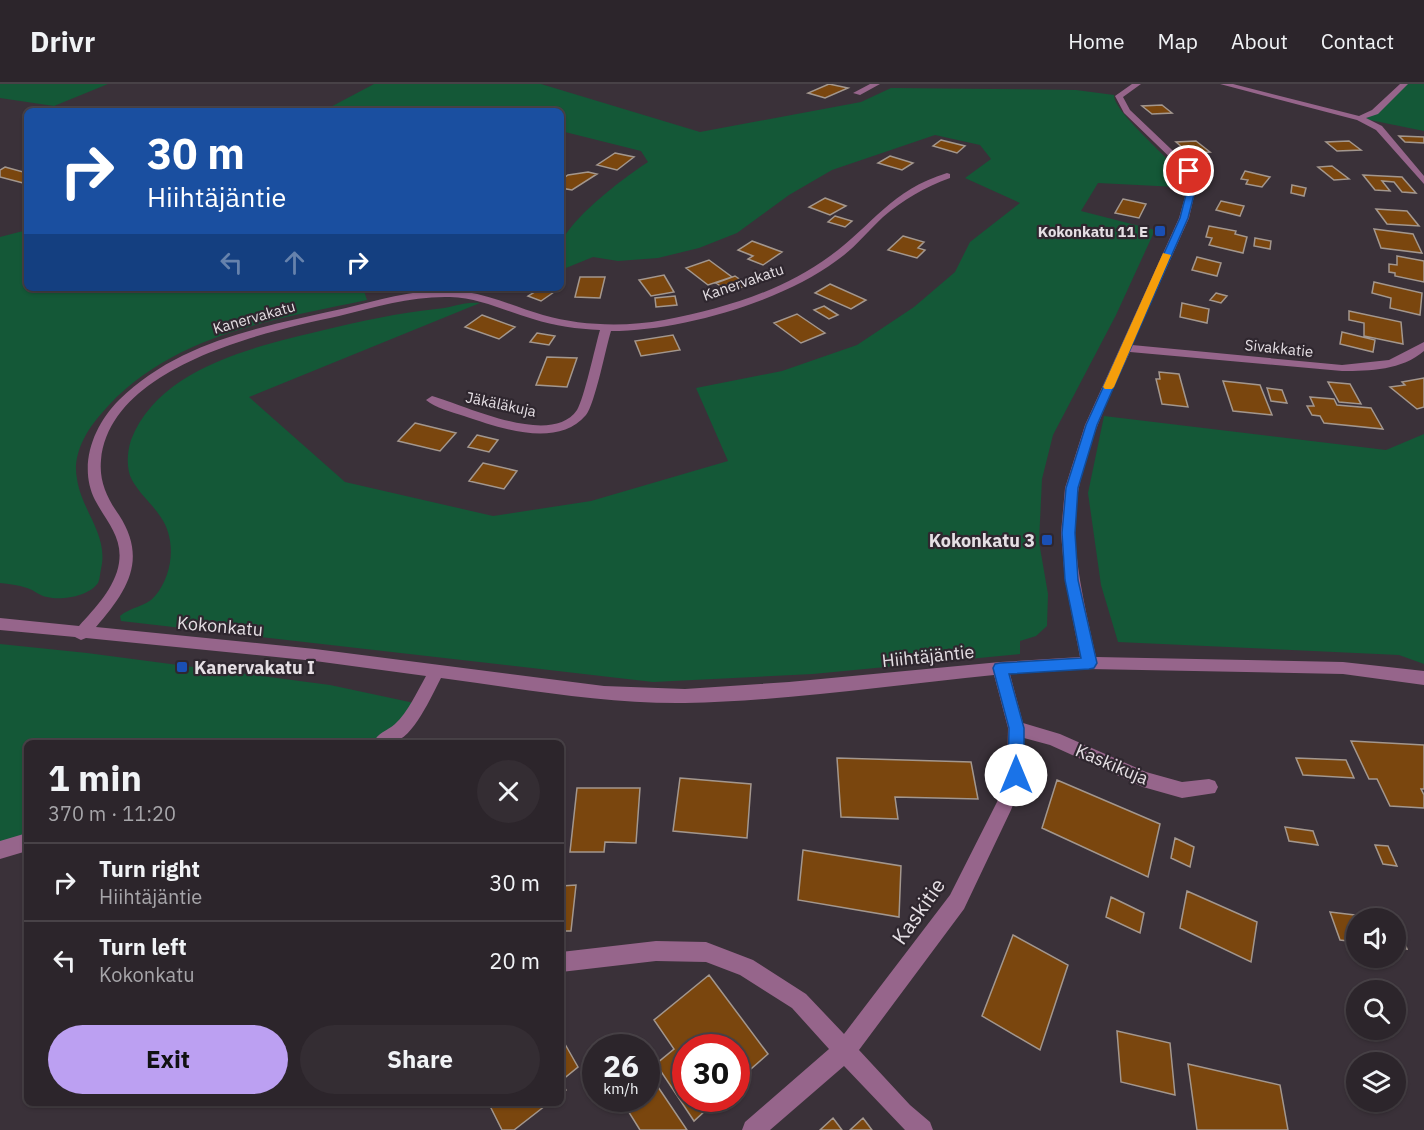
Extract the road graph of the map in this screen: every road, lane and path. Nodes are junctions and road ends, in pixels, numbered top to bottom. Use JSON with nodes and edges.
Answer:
{"nodes":[{"id":1,"x":876,"y":84,"type":"edge"},
{"id":2,"x":1224,"y":84,"type":"edge"},
{"id":3,"x":1404,"y":84,"type":"edge"},
{"id":4,"x":1132,"y":85,"type":"edge"},
{"id":5,"x":857,"y":93,"type":"dead end"},
{"id":6,"x":1360,"y":118,"type":"junction"},
{"id":7,"x":947,"y":176,"type":"dead end"},
{"id":8,"x":1424,"y":181,"type":"edge"},
{"id":9,"x":450,"y":291,"type":"edge"},
{"id":10,"x":606,"y":329,"type":"junction"},
{"id":11,"x":1424,"y":345,"type":"edge"},
{"id":12,"x":1126,"y":348,"type":"junction"},
{"id":13,"x":432,"y":400,"type":"dead end"},
{"id":14,"x":0,"y":624,"type":"edge"},
{"id":15,"x":81,"y":634,"type":"junction"},
{"id":16,"x":1089,"y":663,"type":"junction"},
{"id":17,"x":1000,"y":668,"type":"junction"},
{"id":18,"x":437,"y":670,"type":"junction"},
{"id":19,"x":1424,"y":678,"type":"edge"},
{"id":20,"x":1016,"y":728,"type":"junction"},
{"id":21,"x":385,"y":740,"type":"edge"},
{"id":22,"x":1209,"y":787,"type":"dead end"},
{"id":23,"x":24,"y":843,"type":"edge"},
{"id":24,"x":0,"y":850,"type":"edge"},
{"id":25,"x":564,"y":963,"type":"edge"},
{"id":26,"x":846,"y":1049,"type":"junction"},
{"id":27,"x":753,"y":1130,"type":"edge"},
{"id":28,"x":922,"y":1130,"type":"edge"}],
"edges":[{"from":1,"to":5,"type":"street"},
{"from":2,"to":6,"type":"street"},
{"from":3,"to":6,"type":"street"},
{"from":4,"to":12,"type":"street"},
{"from":6,"to":8,"type":"street"},
{"from":7,"to":10,"type":"street","name":"Kanervakatu"},
{"from":9,"to":10,"type":"street","name":"Kanervakatu"},
{"from":9,"to":15,"type":"street","name":"Kanervakatu"},
{"from":10,"to":13,"type":"street","name":"Jäkäläkuja"},
{"from":11,"to":12,"type":"street","name":"Sivakkatie"},
{"from":12,"to":16,"type":"street"},
{"from":14,"to":15,"type":"street","name":"Kokonkatu"},
{"from":15,"to":18,"type":"street","name":"Kokonkatu"},
{"from":16,"to":17,"type":"street","name":"Hiihtäjäntie"},
{"from":16,"to":19,"type":"street","name":"Hiihtäjäntie"},
{"from":17,"to":18,"type":"street","name":"Hiihtäjäntie"},
{"from":17,"to":20,"type":"street","name":"Kaskitie"},
{"from":18,"to":21,"type":"street"},
{"from":20,"to":22,"type":"street","name":"Kaskikuja"},
{"from":20,"to":26,"type":"street","name":"Kaskitie"},
{"from":23,"to":24,"type":"street"},
{"from":25,"to":26,"type":"street"},
{"from":26,"to":27,"type":"street","name":"Kaskitie"},
{"from":26,"to":28,"type":"street"}]}
